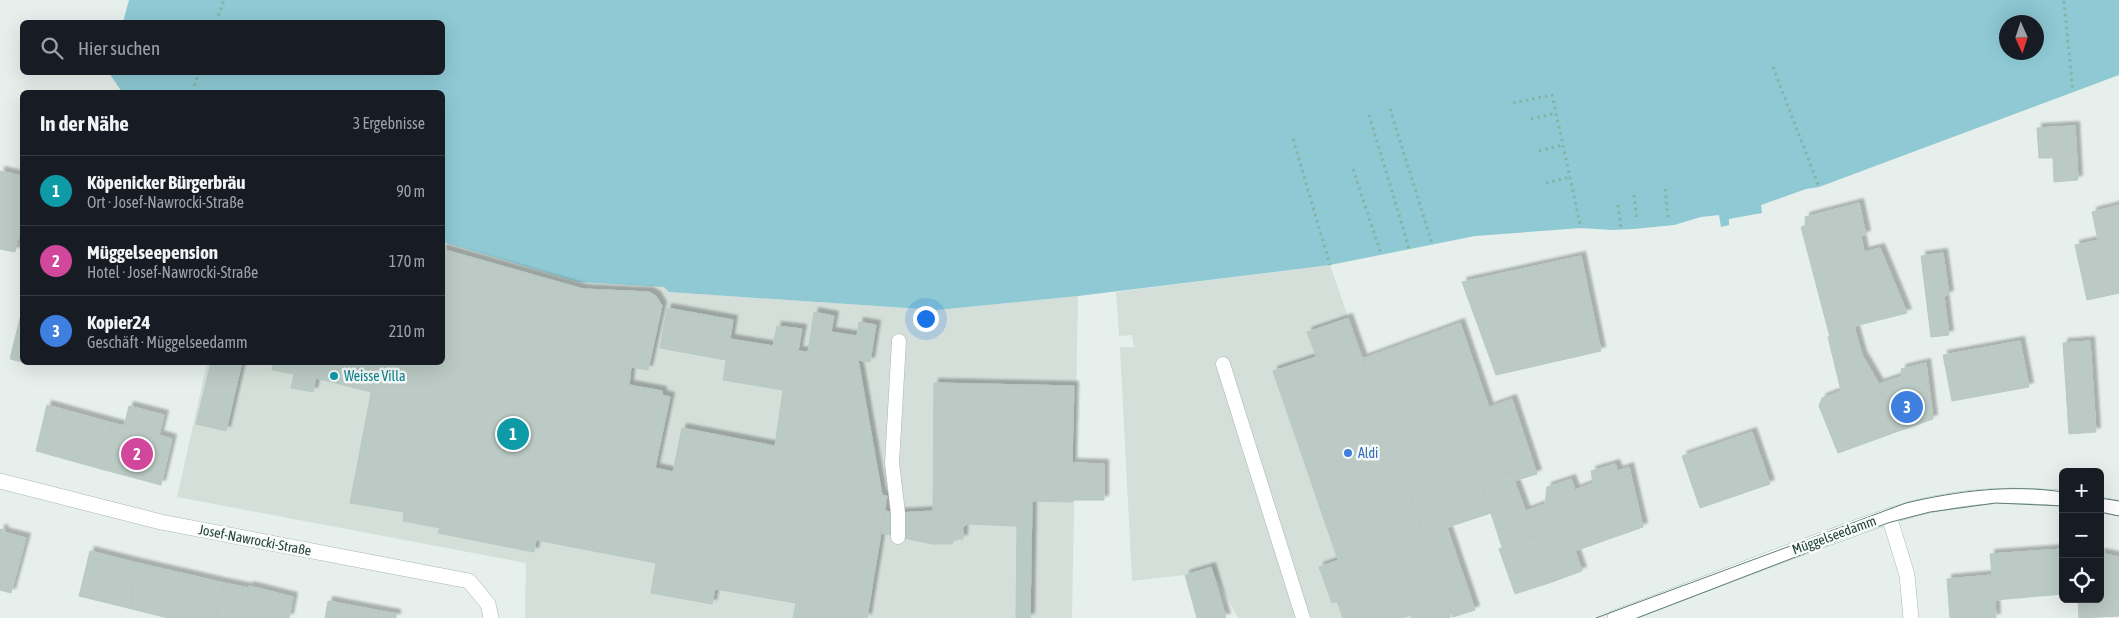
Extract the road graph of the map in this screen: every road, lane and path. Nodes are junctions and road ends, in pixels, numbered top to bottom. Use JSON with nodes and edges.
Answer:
{"nodes":[{"id":1,"x":224,"y":0,"type":"edge"},
{"id":2,"x":2064,"y":1,"type":"dead end"},
{"id":3,"x":217,"y":20,"type":"edge"},
{"id":4,"x":1773,"y":67,"type":"dead end"},
{"id":5,"x":198,"y":75,"type":"edge"},
{"id":6,"x":193,"y":90,"type":"edge"},
{"id":7,"x":2074,"y":92,"type":"dead end"},
{"id":8,"x":1513,"y":103,"type":"dead end"},
{"id":9,"x":1390,"y":109,"type":"dead end"},
{"id":10,"x":1556,"y":113,"type":"junction"},
{"id":11,"x":1369,"y":114,"type":"dead end"},
{"id":12,"x":1531,"y":119,"type":"dead end"},
{"id":13,"x":1293,"y":139,"type":"dead end"},
{"id":14,"x":1563,"y":145,"type":"junction"},
{"id":15,"x":1538,"y":151,"type":"dead end"},
{"id":16,"x":1353,"y":169,"type":"dead end"},
{"id":17,"x":1570,"y":177,"type":"junction"},
{"id":18,"x":1546,"y":183,"type":"dead end"},
{"id":19,"x":1819,"y":187,"type":"dead end"},
{"id":20,"x":1665,"y":189,"type":"dead end"},
{"id":21,"x":1634,"y":195,"type":"dead end"},
{"id":22,"x":1618,"y":205,"type":"dead end"},
{"id":23,"x":1668,"y":218,"type":"dead end"},
{"id":24,"x":1637,"y":221,"type":"dead end"},
{"id":25,"x":1581,"y":228,"type":"dead end"},
{"id":26,"x":1621,"y":230,"type":"dead end"},
{"id":27,"x":1432,"y":243,"type":"dead end"},
{"id":28,"x":1409,"y":248,"type":"dead end"},
{"id":29,"x":1381,"y":254,"type":"dead end"},
{"id":30,"x":1330,"y":265,"type":"dead end"},
{"id":31,"x":899,"y":341,"type":"dead end"},
{"id":32,"x":1223,"y":364,"type":"dead end"},
{"id":33,"x":0,"y":481,"type":"edge"},
{"id":34,"x":2059,"y":498,"type":"edge"},
{"id":35,"x":2104,"y":506,"type":"edge"},
{"id":36,"x":2119,"y":508,"type":"edge"},
{"id":37,"x":1888,"y":516,"type":"junction"},
{"id":38,"x":898,"y":537,"type":"dead end"},
{"id":39,"x":491,"y":618,"type":"edge"},
{"id":40,"x":1303,"y":618,"type":"edge"},
{"id":41,"x":1615,"y":618,"type":"edge"},
{"id":42,"x":1911,"y":618,"type":"edge"}],
"edges":[{"from":1,"to":3,"type":"path"},
{"from":2,"to":7,"type":"path"},
{"from":4,"to":19,"type":"path"},
{"from":5,"to":6,"type":"path"},
{"from":8,"to":10,"type":"path"},
{"from":9,"to":27,"type":"path"},
{"from":10,"to":12,"type":"path"},
{"from":10,"to":14,"type":"path"},
{"from":11,"to":28,"type":"path"},
{"from":13,"to":30,"type":"path"},
{"from":14,"to":15,"type":"path"},
{"from":14,"to":17,"type":"path"},
{"from":16,"to":29,"type":"path"},
{"from":17,"to":18,"type":"path"},
{"from":17,"to":25,"type":"path"},
{"from":20,"to":23,"type":"path"},
{"from":21,"to":24,"type":"path"},
{"from":22,"to":26,"type":"path"},
{"from":31,"to":38,"type":"lane"},
{"from":32,"to":40,"type":"lane"},
{"from":33,"to":39,"type":"street","name":"Josef-Nawrocki-Straße"},
{"from":34,"to":37,"type":"street","name":"Müggelseedamm"},
{"from":35,"to":36,"type":"street"},
{"from":37,"to":41,"type":"street","name":"Müggelseedamm"},
{"from":37,"to":42,"type":"street"}]}
